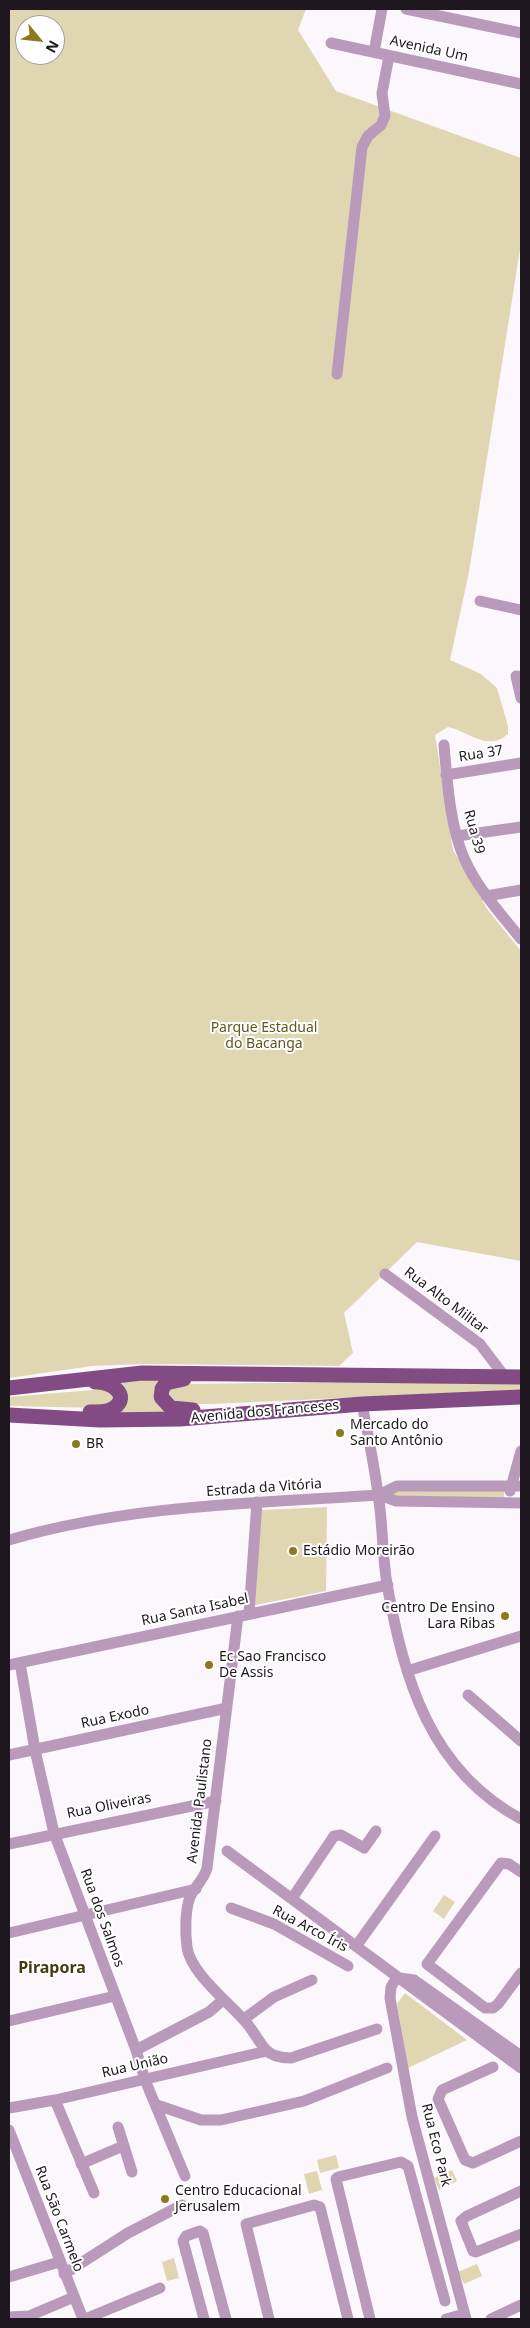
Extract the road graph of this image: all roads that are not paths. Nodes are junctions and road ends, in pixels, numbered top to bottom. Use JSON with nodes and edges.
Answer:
{"nodes":[{"id":1,"x":382,"y":9,"type":"edge"},
{"id":2,"x":406,"y":9,"type":"edge"},
{"id":3,"x":521,"y":32,"type":"edge"},
{"id":4,"x":331,"y":44,"type":"dead end"},
{"id":5,"x":374,"y":52,"type":"junction"},
{"id":6,"x":389,"y":56,"type":"junction"},
{"id":7,"x":521,"y":84,"type":"edge"},
{"id":8,"x":338,"y":374,"type":"dead end"},
{"id":9,"x":480,"y":601,"type":"dead end"},
{"id":10,"x":521,"y":610,"type":"edge"},
{"id":11,"x":519,"y":676,"type":"edge"},
{"id":12,"x":521,"y":698,"type":"edge"},
{"id":13,"x":444,"y":744,"type":"dead end"},
{"id":14,"x":521,"y":763,"type":"edge"},
{"id":15,"x":446,"y":775,"type":"junction"},
{"id":16,"x":521,"y":827,"type":"edge"},
{"id":17,"x":457,"y":836,"type":"junction"},
{"id":18,"x":521,"y":890,"type":"edge"},
{"id":19,"x":486,"y":896,"type":"junction"},
{"id":20,"x":521,"y":939,"type":"edge"},
{"id":21,"x":385,"y":1274,"type":"dead end"},
{"id":22,"x":277,"y":1376,"type":"junction"},
{"id":23,"x":505,"y":1377,"type":"junction"},
{"id":24,"x":521,"y":1377,"type":"edge"},
{"id":25,"x":27,"y":1387,"type":"junction"},
{"id":26,"x":9,"y":1388,"type":"edge"},
{"id":27,"x":521,"y":1398,"type":"edge"},
{"id":28,"x":362,"y":1404,"type":"junction"},
{"id":29,"x":270,"y":1411,"type":"junction"},
{"id":30,"x":9,"y":1415,"type":"edge"},
{"id":31,"x":40,"y":1415,"type":"junction"},
{"id":32,"x":521,"y":1451,"type":"edge"},
{"id":33,"x":516,"y":1486,"type":"edge"},
{"id":34,"x":378,"y":1495,"type":"junction"},
{"id":35,"x":257,"y":1502,"type":"junction"},
{"id":36,"x":509,"y":1503,"type":"junction"},
{"id":37,"x":521,"y":1503,"type":"edge"},
{"id":38,"x":9,"y":1540,"type":"edge"},
{"id":39,"x":388,"y":1585,"type":"junction"},
{"id":40,"x":244,"y":1615,"type":"junction"},
{"id":41,"x":521,"y":1636,"type":"edge"},
{"id":42,"x":14,"y":1664,"type":"edge"},
{"id":43,"x":406,"y":1671,"type":"junction"},
{"id":44,"x":468,"y":1695,"type":"dead end"},
{"id":45,"x":227,"y":1708,"type":"junction"},
{"id":46,"x":521,"y":1741,"type":"edge"},
{"id":47,"x":35,"y":1750,"type":"junction"},
{"id":48,"x":9,"y":1756,"type":"edge"},
{"id":49,"x":216,"y":1801,"type":"junction"},
{"id":50,"x":521,"y":1819,"type":"edge"},
{"id":51,"x":376,"y":1831,"type":"dead end"},
{"id":52,"x":54,"y":1833,"type":"junction"},
{"id":53,"x":435,"y":1836,"type":"dead end"},
{"id":54,"x":9,"y":1844,"type":"edge"},
{"id":55,"x":227,"y":1851,"type":"dead end"},
{"id":56,"x":521,"y":1872,"type":"edge"},
{"id":57,"x":196,"y":1889,"type":"junction"},
{"id":58,"x":293,"y":1897,"type":"junction"},
{"id":59,"x":231,"y":1908,"type":"dead end"},
{"id":60,"x":86,"y":1916,"type":"junction"},
{"id":61,"x":9,"y":1933,"type":"edge"},
{"id":62,"x":357,"y":1945,"type":"junction"},
{"id":63,"x":427,"y":1964,"type":"junction"},
{"id":64,"x":348,"y":1966,"type":"dead end"},
{"id":65,"x":521,"y":1972,"type":"edge"},
{"id":66,"x":397,"y":1977,"type":"junction"},
{"id":67,"x":312,"y":1980,"type":"dead end"},
{"id":68,"x":412,"y":1984,"type":"junction"},
{"id":69,"x":115,"y":1996,"type":"junction"},
{"id":70,"x":223,"y":2000,"type":"junction"},
{"id":71,"x":244,"y":2019,"type":"junction"},
{"id":72,"x":9,"y":2022,"type":"edge"},
{"id":73,"x":377,"y":2029,"type":"dead end"},
{"id":74,"x":136,"y":2050,"type":"junction"},
{"id":75,"x":267,"y":2051,"type":"junction"},
{"id":76,"x":521,"y":2056,"type":"edge"},
{"id":77,"x":493,"y":2067,"type":"dead end"},
{"id":78,"x":387,"y":2068,"type":"dead end"},
{"id":79,"x":521,"y":2068,"type":"edge"},
{"id":80,"x":145,"y":2080,"type":"junction"},
{"id":81,"x":55,"y":2100,"type":"junction"},
{"id":82,"x":157,"y":2105,"type":"junction"},
{"id":83,"x":9,"y":2108,"type":"edge"},
{"id":84,"x":118,"y":2128,"type":"dead end"},
{"id":85,"x":9,"y":2130,"type":"edge"},
{"id":86,"x":521,"y":2141,"type":"edge"},
{"id":87,"x":123,"y":2146,"type":"junction"},
{"id":88,"x":81,"y":2164,"type":"junction"},
{"id":89,"x":132,"y":2172,"type":"dead end"},
{"id":90,"x":185,"y":2176,"type":"dead end"},
{"id":91,"x":521,"y":2191,"type":"edge"},
{"id":92,"x":94,"y":2193,"type":"dead end"},
{"id":93,"x":182,"y":2205,"type":"dead end"},
{"id":94,"x":521,"y":2234,"type":"edge"},
{"id":95,"x":59,"y":2262,"type":"junction"},
{"id":96,"x":64,"y":2274,"type":"junction"},
{"id":97,"x":9,"y":2277,"type":"edge"},
{"id":98,"x":160,"y":2288,"type":"dead end"},
{"id":99,"x":74,"y":2297,"type":"junction"},
{"id":100,"x":445,"y":2302,"type":"dead end"},
{"id":101,"x":521,"y":2305,"type":"edge"},
{"id":102,"x":9,"y":2317,"type":"edge"},
{"id":103,"x":465,"y":2317,"type":"edge"},
{"id":104,"x":84,"y":2319,"type":"edge"},
{"id":105,"x":204,"y":2319,"type":"edge"},
{"id":106,"x":226,"y":2319,"type":"edge"},
{"id":107,"x":270,"y":2319,"type":"edge"},
{"id":108,"x":348,"y":2319,"type":"edge"},
{"id":109,"x":370,"y":2319,"type":"edge"},
{"id":110,"x":446,"y":2319,"type":"edge"},
{"id":111,"x":491,"y":2319,"type":"edge"}],
"edges":[{"from":1,"to":5,"type":"street"},
{"from":2,"to":3,"type":"street"},
{"from":4,"to":5,"type":"street","name":"Avenida Um"},
{"from":5,"to":6,"type":"street","name":"Avenida Um"},
{"from":6,"to":7,"type":"street","name":"Avenida Um"},
{"from":6,"to":8,"type":"street"},
{"from":9,"to":10,"type":"street"},
{"from":11,"to":12,"type":"street"},
{"from":13,"to":15,"type":"street","name":"Rua 39"},
{"from":14,"to":15,"type":"street","name":"Rua 37"},
{"from":15,"to":17,"type":"street","name":"Rua 39"},
{"from":16,"to":17,"type":"street"},
{"from":17,"to":19,"type":"street","name":"Rua 39"},
{"from":18,"to":19,"type":"street"},
{"from":19,"to":20,"type":"street","name":"Rua 39"},
{"from":21,"to":23,"type":"street","name":"Rua Alto Militar"},
{"from":22,"to":23,"type":"main road"},
{"from":22,"to":25,"type":"main road"},
{"from":22,"to":29,"type":"main road"},
{"from":23,"to":24,"type":"main road"},
{"from":25,"to":26,"type":"main road"},
{"from":25,"to":31,"type":"main road"},
{"from":27,"to":28,"type":"main road","name":"Avenida dos Franceses"},
{"from":28,"to":29,"type":"main road","name":"Avenida dos Franceses"},
{"from":28,"to":34,"type":"street"},
{"from":29,"to":31,"type":"main road","name":"Avenida dos Franceses"},
{"from":30,"to":31,"type":"main road","name":"Avenida dos Franceses"},
{"from":32,"to":33,"type":"street"},
{"from":33,"to":34,"type":"street","name":"Estrada da Vitória"},
{"from":33,"to":36,"type":"street"},
{"from":34,"to":35,"type":"street","name":"Estrada da Vitória"},
{"from":34,"to":36,"type":"street"},
{"from":34,"to":39,"type":"street"},
{"from":35,"to":38,"type":"street","name":"Estrada da Vitória"},
{"from":35,"to":40,"type":"street","name":"Avenida Paulistano"},
{"from":36,"to":37,"type":"street"},
{"from":39,"to":40,"type":"street","name":"Rua Santa Isabel"},
{"from":39,"to":43,"type":"street"},
{"from":40,"to":42,"type":"street","name":"Rua Santa Isabel"},
{"from":40,"to":45,"type":"street","name":"Avenida Paulistano"},
{"from":41,"to":43,"type":"street"},
{"from":42,"to":47,"type":"street","name":"Rua dos Salmos"},
{"from":43,"to":50,"type":"street"},
{"from":44,"to":46,"type":"street"},
{"from":45,"to":47,"type":"street","name":"Rua Exodo"},
{"from":45,"to":49,"type":"street","name":"Avenida Paulistano"},
{"from":47,"to":48,"type":"street","name":"Rua Exodo"},
{"from":47,"to":52,"type":"street","name":"Rua dos Salmos"},
{"from":49,"to":52,"type":"street","name":"Rua Oliveiras"},
{"from":49,"to":57,"type":"street","name":"Avenida Paulistano"},
{"from":51,"to":58,"type":"street"},
{"from":52,"to":54,"type":"street","name":"Rua Oliveiras"},
{"from":52,"to":60,"type":"street","name":"Rua dos Salmos"},
{"from":53,"to":62,"type":"street"},
{"from":55,"to":58,"type":"street"},
{"from":56,"to":63,"type":"street"},
{"from":57,"to":60,"type":"street"},
{"from":57,"to":70,"type":"street","name":"Avenida Paulistano"},
{"from":58,"to":62,"type":"street"},
{"from":59,"to":64,"type":"street","name":"Rua Arco Íris"},
{"from":60,"to":61,"type":"street"},
{"from":60,"to":69,"type":"street","name":"Rua dos Salmos"},
{"from":62,"to":66,"type":"street"},
{"from":63,"to":65,"type":"street"},
{"from":63,"to":68,"type":"street"},
{"from":66,"to":68,"type":"street"},
{"from":66,"to":103,"type":"street","name":"Rua Eco Park"},
{"from":67,"to":71,"type":"street"},
{"from":68,"to":76,"type":"street"},
{"from":68,"to":79,"type":"street"},
{"from":69,"to":72,"type":"street"},
{"from":69,"to":74,"type":"street","name":"Rua dos Salmos"},
{"from":70,"to":71,"type":"street","name":"Avenida Paulistano"},
{"from":70,"to":74,"type":"street"},
{"from":71,"to":75,"type":"street","name":"Avenida Paulistano"},
{"from":73,"to":75,"type":"street"},
{"from":74,"to":80,"type":"street","name":"Rua dos Salmos"},
{"from":75,"to":80,"type":"street","name":"Rua União"},
{"from":77,"to":86,"type":"street"},
{"from":78,"to":82,"type":"street"},
{"from":80,"to":81,"type":"street","name":"Rua União"},
{"from":80,"to":82,"type":"street","name":"Rua dos Salmos"},
{"from":81,"to":83,"type":"street","name":"Rua União"},
{"from":81,"to":88,"type":"street"},
{"from":82,"to":90,"type":"street","name":"Rua dos Salmos"},
{"from":84,"to":87,"type":"street"},
{"from":85,"to":95,"type":"street","name":"Rua São Carmelo"},
{"from":87,"to":88,"type":"street"},
{"from":87,"to":89,"type":"street"},
{"from":88,"to":92,"type":"street"},
{"from":91,"to":94,"type":"street"},
{"from":93,"to":96,"type":"street"},
{"from":95,"to":96,"type":"street","name":"Rua São Carmelo"},
{"from":95,"to":97,"type":"street"},
{"from":96,"to":99,"type":"street","name":"Rua São Carmelo"},
{"from":98,"to":104,"type":"street"},
{"from":99,"to":102,"type":"street"},
{"from":99,"to":104,"type":"street","name":"Rua São Carmelo"},
{"from":100,"to":109,"type":"street"},
{"from":101,"to":111,"type":"street"},
{"from":103,"to":110,"type":"street"},
{"from":105,"to":106,"type":"street"},
{"from":107,"to":108,"type":"street"}]}
